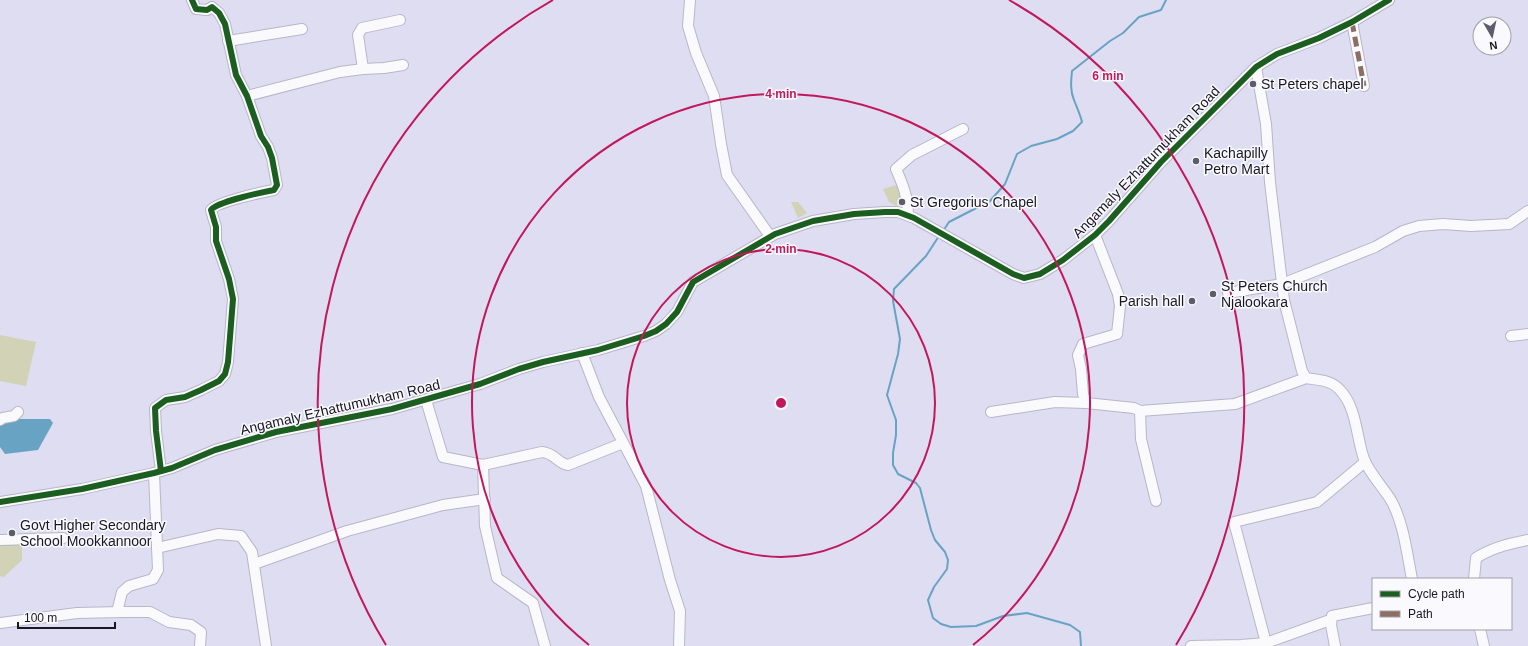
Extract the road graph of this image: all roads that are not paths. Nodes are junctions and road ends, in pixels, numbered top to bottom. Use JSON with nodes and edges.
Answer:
{"nodes":[{"id":1,"x":192,"y":0,"type":"edge"},
{"id":2,"x":690,"y":0,"type":"edge"},
{"id":3,"x":1389,"y":0,"type":"edge"},
{"id":4,"x":400,"y":20,"type":"dead end"},
{"id":5,"x":1352,"y":22,"type":"junction"},
{"id":6,"x":302,"y":28,"type":"dead end"},
{"id":7,"x":228,"y":41,"type":"junction"},
{"id":8,"x":403,"y":65,"type":"dead end"},
{"id":9,"x":1256,"y":67,"type":"junction"},
{"id":10,"x":363,"y":68,"type":"junction"},
{"id":11,"x":1364,"y":86,"type":"dead end"},
{"id":12,"x":247,"y":96,"type":"junction"},
{"id":13,"x":963,"y":129,"type":"dead end"},
{"id":14,"x":1528,"y":211,"type":"edge"},
{"id":15,"x":908,"y":215,"type":"junction"},
{"id":16,"x":1095,"y":235,"type":"junction"},
{"id":17,"x":770,"y":236,"type":"junction"},
{"id":18,"x":1282,"y":284,"type":"junction"},
{"id":19,"x":1228,"y":293,"type":"dead end"},
{"id":20,"x":1528,"y":334,"type":"edge"},
{"id":21,"x":1511,"y":336,"type":"dead end"},
{"id":22,"x":582,"y":353,"type":"junction"},
{"id":23,"x":1306,"y":378,"type":"junction"},
{"id":24,"x":426,"y":400,"type":"junction"},
{"id":25,"x":1086,"y":403,"type":"junction"},
{"id":26,"x":1140,"y":410,"type":"junction"},
{"id":27,"x":18,"y":412,"type":"dead end"},
{"id":28,"x":991,"y":412,"type":"dead end"},
{"id":29,"x":0,"y":420,"type":"edge"},
{"id":30,"x":623,"y":443,"type":"junction"},
{"id":31,"x":1365,"y":462,"type":"junction"},
{"id":32,"x":483,"y":465,"type":"junction"},
{"id":33,"x":158,"y":472,"type":"junction"},
{"id":34,"x":484,"y":499,"type":"junction"},
{"id":35,"x":1156,"y":501,"type":"dead end"},
{"id":36,"x":0,"y":502,"type":"edge"},
{"id":37,"x":63,"y":538,"type":"dead end"},
{"id":38,"x":0,"y":540,"type":"edge"},
{"id":39,"x":1528,"y":540,"type":"edge"},
{"id":40,"x":156,"y":548,"type":"junction"},
{"id":41,"x":254,"y":564,"type":"junction"},
{"id":42,"x":1412,"y":578,"type":"edge"},
{"id":43,"x":1474,"y":578,"type":"edge"},
{"id":44,"x":1372,"y":608,"type":"edge"},
{"id":45,"x":117,"y":612,"type":"junction"},
{"id":46,"x":1330,"y":620,"type":"junction"},
{"id":47,"x":0,"y":623,"type":"edge"},
{"id":48,"x":1480,"y":630,"type":"edge"},
{"id":49,"x":1266,"y":643,"type":"junction"},
{"id":50,"x":200,"y":646,"type":"edge"},
{"id":51,"x":266,"y":646,"type":"edge"},
{"id":52,"x":545,"y":646,"type":"edge"},
{"id":53,"x":679,"y":646,"type":"edge"},
{"id":54,"x":1191,"y":646,"type":"edge"},
{"id":55,"x":1335,"y":646,"type":"edge"},
{"id":56,"x":1484,"y":646,"type":"edge"}],
"edges":[{"from":1,"to":7,"type":"street"},
{"from":2,"to":17,"type":"street"},
{"from":3,"to":5,"type":"street","name":"Angamaly Ezhattumukham Road"},
{"from":4,"to":10,"type":"street"},
{"from":5,"to":9,"type":"street","name":"Angamaly Ezhattumukham Road"},
{"from":5,"to":11,"type":"street"},
{"from":6,"to":7,"type":"street"},
{"from":7,"to":12,"type":"street"},
{"from":8,"to":10,"type":"street"},
{"from":9,"to":16,"type":"street","name":"Angamaly Ezhattumukham Road"},
{"from":9,"to":18,"type":"street"},
{"from":10,"to":12,"type":"street"},
{"from":12,"to":33,"type":"street"},
{"from":13,"to":15,"type":"street"},
{"from":14,"to":18,"type":"street"},
{"from":15,"to":16,"type":"street","name":"Angamaly Ezhattumukham Road"},
{"from":15,"to":17,"type":"street","name":"Angamaly Ezhattumukham Road"},
{"from":16,"to":25,"type":"street"},
{"from":17,"to":22,"type":"street","name":"Angamaly Ezhattumukham Road"},
{"from":18,"to":19,"type":"street"},
{"from":18,"to":23,"type":"street"},
{"from":20,"to":21,"type":"street"},
{"from":22,"to":24,"type":"street","name":"Angamaly Ezhattumukham Road"},
{"from":22,"to":30,"type":"street"},
{"from":23,"to":26,"type":"street"},
{"from":23,"to":31,"type":"street"},
{"from":24,"to":32,"type":"street"},
{"from":24,"to":33,"type":"street","name":"Angamaly Ezhattumukham Road"},
{"from":25,"to":26,"type":"street"},
{"from":25,"to":28,"type":"street"},
{"from":26,"to":35,"type":"street"},
{"from":27,"to":29,"type":"street"},
{"from":30,"to":32,"type":"street"},
{"from":30,"to":53,"type":"street"},
{"from":31,"to":42,"type":"street"},
{"from":31,"to":49,"type":"street"},
{"from":32,"to":34,"type":"street"},
{"from":33,"to":36,"type":"street","name":"Angamaly Ezhattumukham Road"},
{"from":33,"to":40,"type":"street"},
{"from":34,"to":41,"type":"street"},
{"from":34,"to":52,"type":"street"},
{"from":37,"to":38,"type":"street"},
{"from":39,"to":43,"type":"street"},
{"from":40,"to":41,"type":"street"},
{"from":40,"to":45,"type":"street"},
{"from":41,"to":51,"type":"street"},
{"from":44,"to":46,"type":"street"},
{"from":45,"to":47,"type":"street"},
{"from":45,"to":50,"type":"street"},
{"from":46,"to":49,"type":"street"},
{"from":46,"to":55,"type":"street"},
{"from":48,"to":56,"type":"street"},
{"from":49,"to":54,"type":"street"}]}
